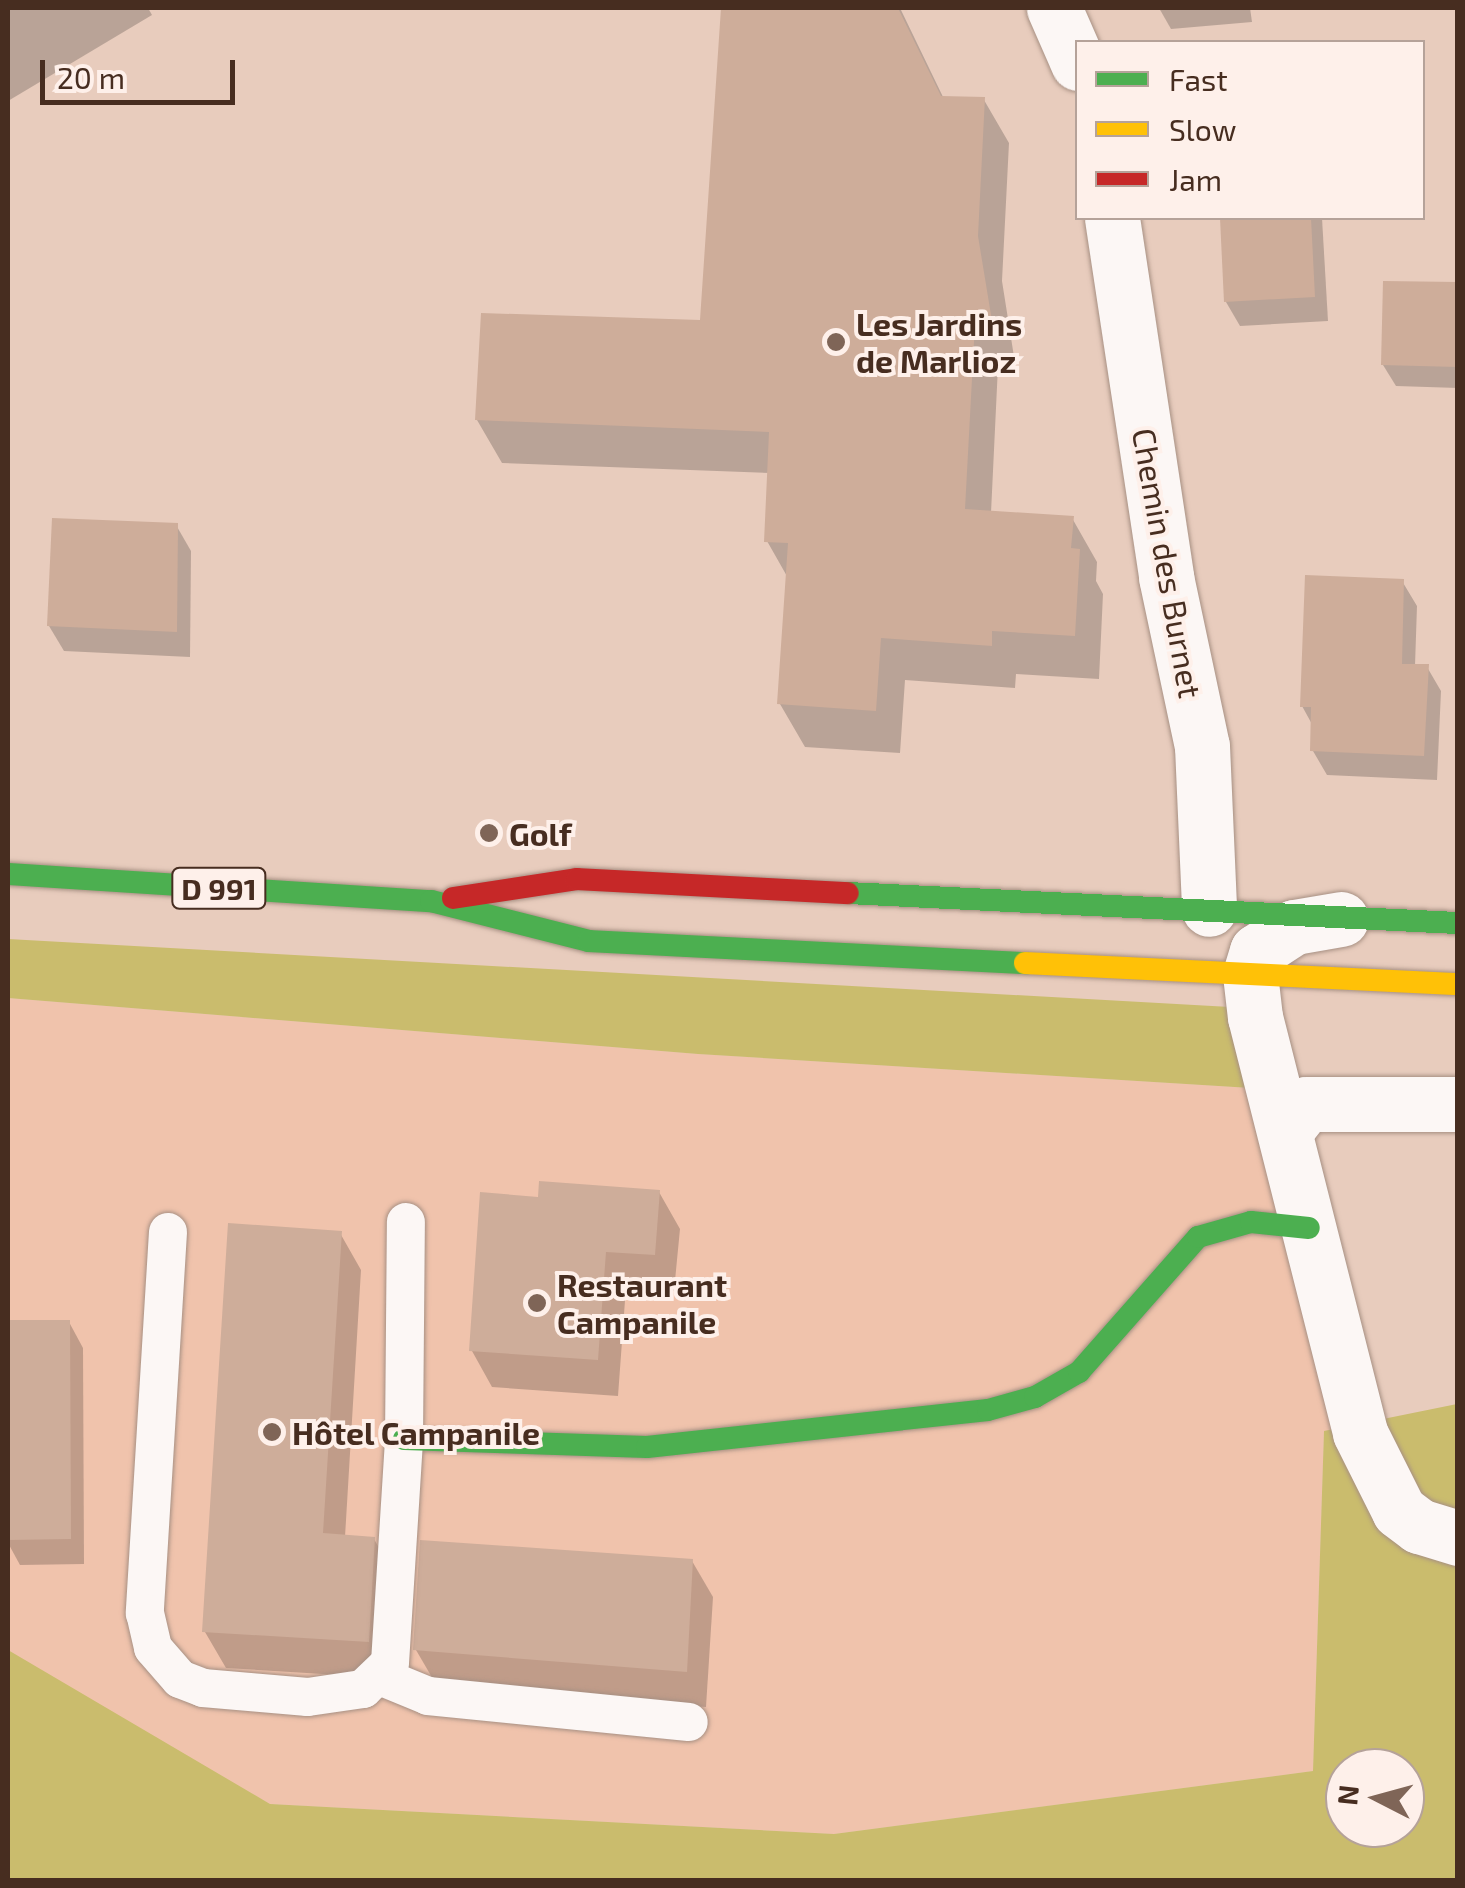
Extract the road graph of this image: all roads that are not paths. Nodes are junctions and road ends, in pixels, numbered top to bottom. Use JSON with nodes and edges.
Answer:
{"nodes":[{"id":1,"x":1054,"y":8,"type":"edge"},
{"id":2,"x":1075,"y":56,"type":"edge"},
{"id":3,"x":1112,"y":220,"type":"edge"},
{"id":4,"x":8,"y":874,"type":"edge"},
{"id":5,"x":431,"y":901,"type":"junction"},
{"id":6,"x":1209,"y":909,"type":"junction"},
{"id":7,"x":1349,"y":917,"type":"junction"},
{"id":8,"x":1458,"y":923,"type":"edge"},
{"id":9,"x":1250,"y":974,"type":"junction"},
{"id":10,"x":1458,"y":984,"type":"edge"},
{"id":11,"x":1458,"y":1104,"type":"edge"},
{"id":12,"x":1288,"y":1127,"type":"junction"},
{"id":13,"x":406,"y":1222,"type":"dead end"},
{"id":14,"x":1309,"y":1228,"type":"junction"},
{"id":15,"x":168,"y":1232,"type":"dead end"},
{"id":16,"x":404,"y":1440,"type":"junction"},
{"id":17,"x":1458,"y":1538,"type":"edge"},
{"id":18,"x":382,"y":1677,"type":"junction"},
{"id":19,"x":689,"y":1722,"type":"dead end"}],
"edges":[{"from":1,"to":2,"type":"street"},
{"from":3,"to":6,"type":"street","name":"Chemin des Burnet"},
{"from":4,"to":5,"type":"main road","number":"D 991"},
{"from":5,"to":6,"type":"main road"},
{"from":5,"to":9,"type":"main road"},
{"from":6,"to":7,"type":"main road"},
{"from":7,"to":8,"type":"main road"},
{"from":7,"to":9,"type":"street"},
{"from":9,"to":10,"type":"main road"},
{"from":9,"to":12,"type":"street"},
{"from":11,"to":12,"type":"street"},
{"from":12,"to":14,"type":"street"},
{"from":13,"to":16,"type":"lane"},
{"from":14,"to":16,"type":"main road"},
{"from":14,"to":17,"type":"street"},
{"from":15,"to":18,"type":"lane"},
{"from":16,"to":18,"type":"lane"},
{"from":18,"to":19,"type":"lane"}]}
